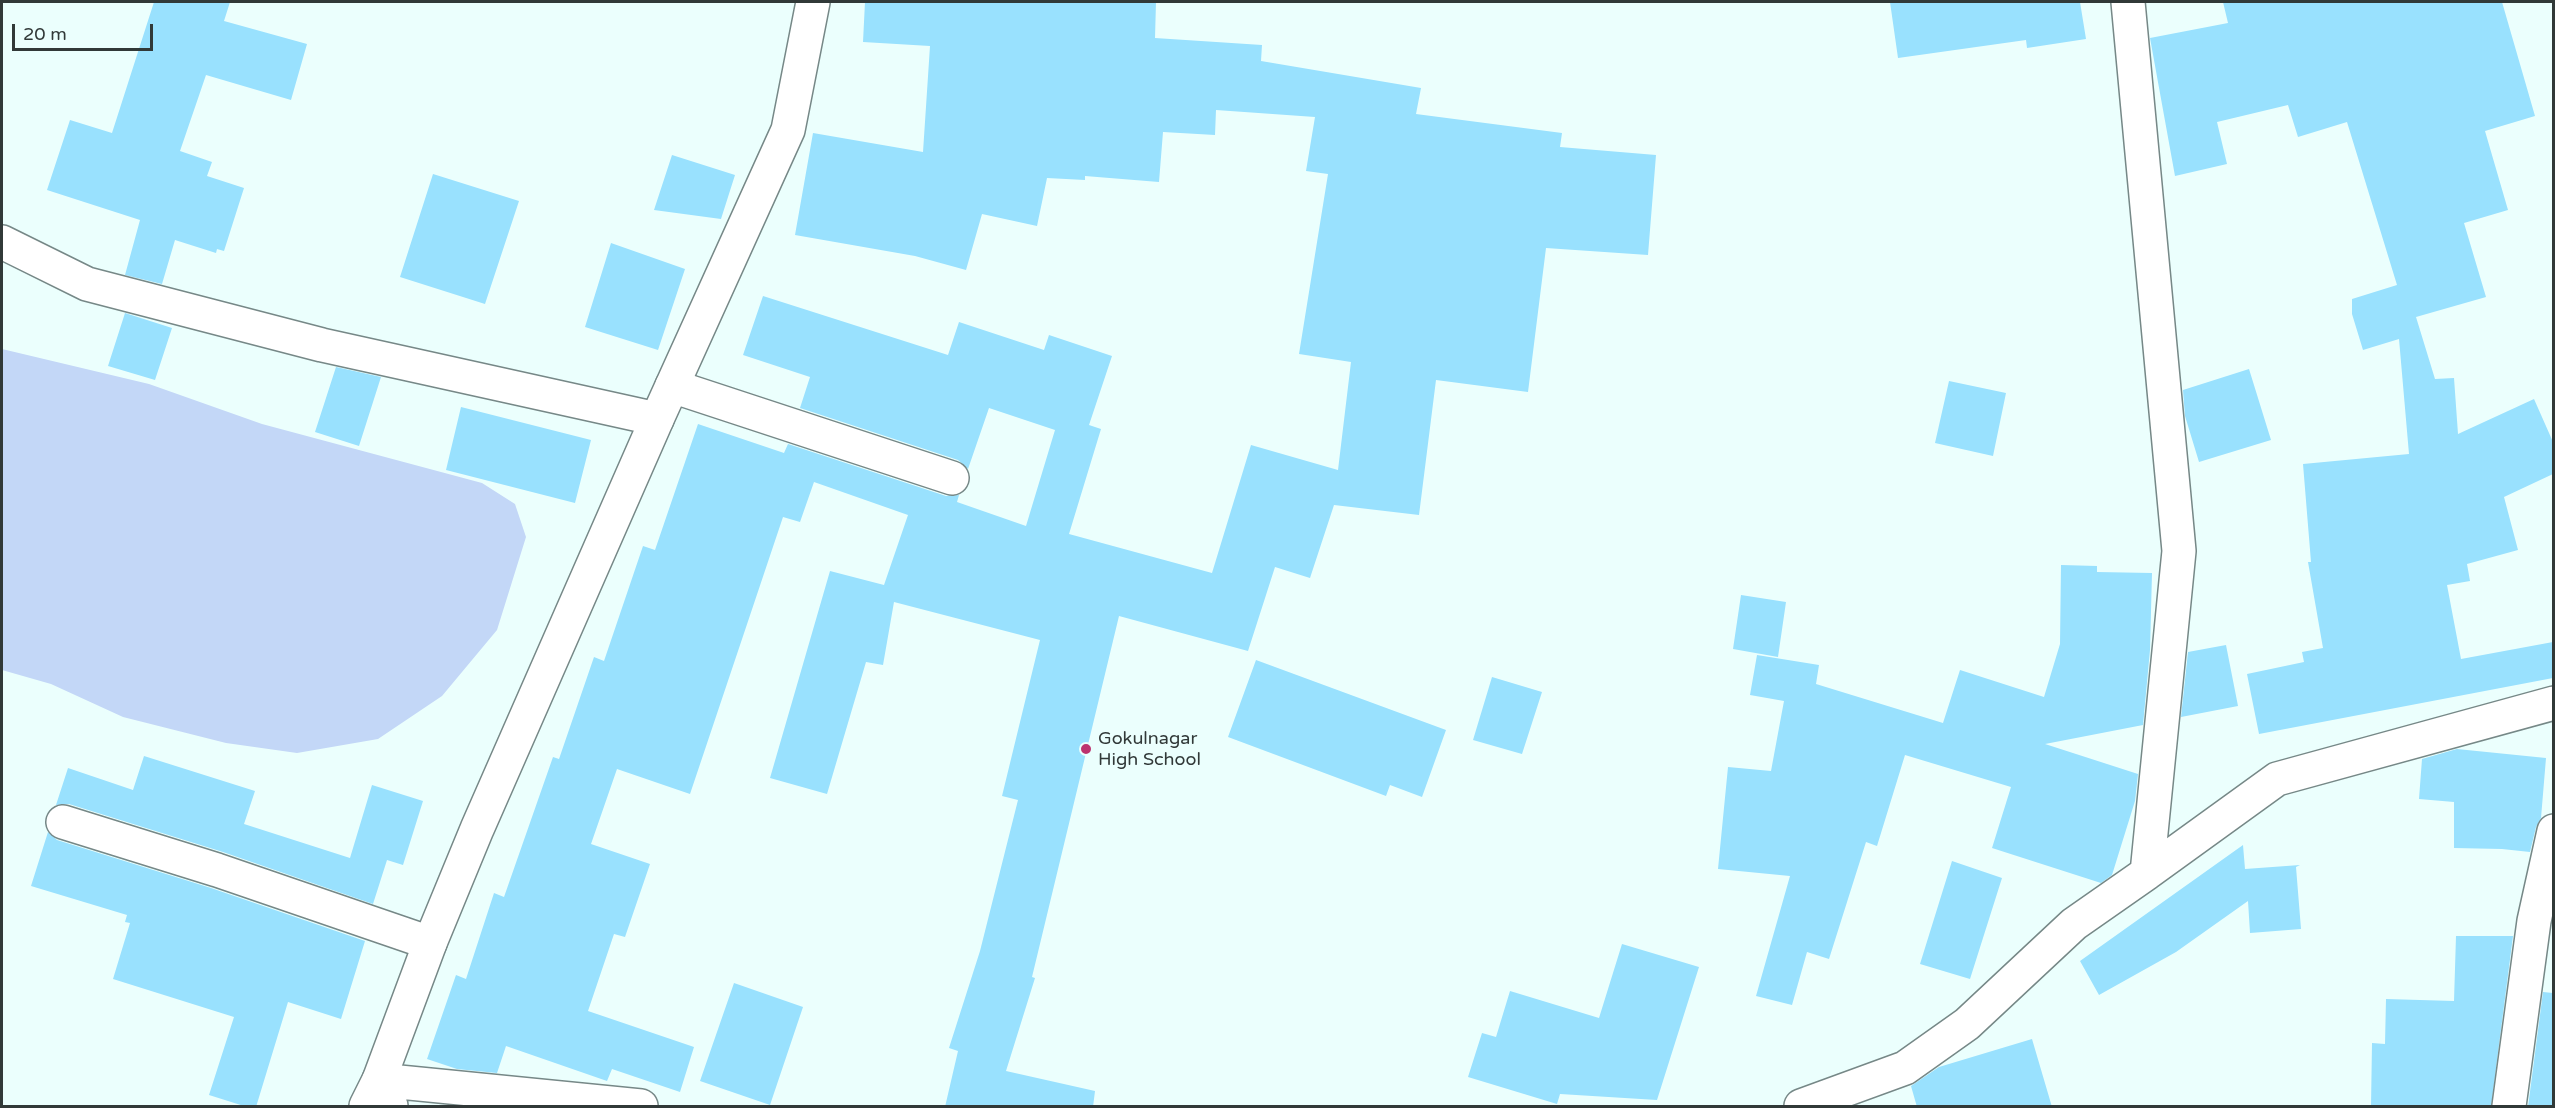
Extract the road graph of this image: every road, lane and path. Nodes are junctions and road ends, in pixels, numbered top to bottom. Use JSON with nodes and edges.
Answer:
{"nodes":[{"id":1,"x":813,"y":2,"type":"edge"},
{"id":2,"x":2128,"y":2,"type":"edge"},
{"id":3,"x":2,"y":242,"type":"edge"},
{"id":4,"x":672,"y":386,"type":"junction"},
{"id":5,"x":657,"y":419,"type":"junction"},
{"id":6,"x":952,"y":478,"type":"dead end"},
{"id":7,"x":2553,"y":703,"type":"edge"},
{"id":8,"x":63,"y":822,"type":"dead end"},
{"id":9,"x":2553,"y":831,"type":"edge"},
{"id":10,"x":2147,"y":873,"type":"junction"},
{"id":11,"x":430,"y":943,"type":"junction"},
{"id":12,"x":379,"y":1098,"type":"edge"},
{"id":13,"x":641,"y":1107,"type":"edge"},
{"id":14,"x":1801,"y":1107,"type":"edge"},
{"id":15,"x":2509,"y":1107,"type":"edge"}],
"edges":[{"from":1,"to":4,"type":"street"},
{"from":2,"to":10,"type":"street"},
{"from":3,"to":5,"type":"street"},
{"from":4,"to":5,"type":"street"},
{"from":4,"to":6,"type":"street"},
{"from":5,"to":11,"type":"street"},
{"from":7,"to":10,"type":"street"},
{"from":8,"to":11,"type":"street"},
{"from":9,"to":15,"type":"street"},
{"from":10,"to":14,"type":"street"},
{"from":11,"to":12,"type":"street"},
{"from":12,"to":13,"type":"street"}]}
